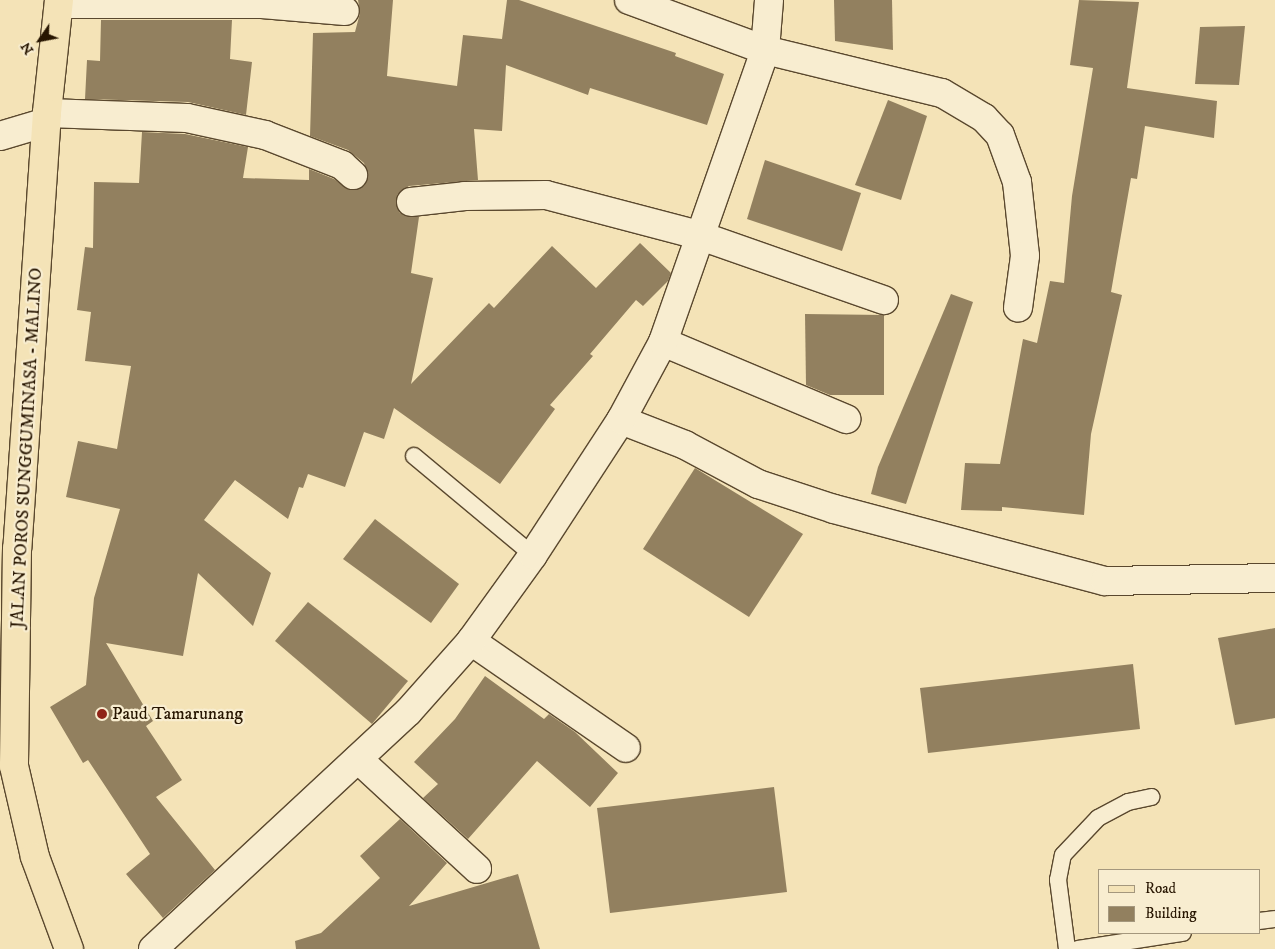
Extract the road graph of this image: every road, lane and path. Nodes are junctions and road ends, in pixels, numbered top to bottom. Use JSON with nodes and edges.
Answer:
{"nodes":[{"id":1,"x":629,"y":0,"type":"edge"},
{"id":2,"x":768,"y":0,"type":"edge"},
{"id":3,"x":59,"y":2,"type":"edge"},
{"id":4,"x":345,"y":11,"type":"dead end"},
{"id":5,"x":765,"y":50,"type":"junction"},
{"id":6,"x":47,"y":118,"type":"junction"},
{"id":7,"x":0,"y":136,"type":"edge"},
{"id":8,"x":353,"y":175,"type":"dead end"},
{"id":9,"x":411,"y":202,"type":"dead end"},
{"id":10,"x":698,"y":235,"type":"junction"},
{"id":11,"x":884,"y":300,"type":"dead end"},
{"id":12,"x":1018,"y":308,"type":"dead end"},
{"id":13,"x":663,"y":342,"type":"junction"},
{"id":14,"x":846,"y":419,"type":"dead end"},
{"id":15,"x":621,"y":420,"type":"junction"},
{"id":16,"x":414,"y":456,"type":"dead end"},
{"id":17,"x":9,"y":547,"type":"edge"},
{"id":18,"x":533,"y":555,"type":"junction"},
{"id":19,"x":1275,"y":578,"type":"edge"},
{"id":20,"x":471,"y":641,"type":"junction"},
{"id":21,"x":626,"y":748,"type":"dead end"},
{"id":22,"x":358,"y":759,"type":"junction"},
{"id":23,"x":7,"y":768,"type":"edge"},
{"id":24,"x":1151,"y":797,"type":"dead end"},
{"id":25,"x":477,"y":869,"type":"dead end"},
{"id":26,"x":1275,"y":918,"type":"edge"},
{"id":27,"x":1260,"y":921,"type":"edge"},
{"id":28,"x":1176,"y":934,"type":"edge"},
{"id":29,"x":69,"y":949,"type":"edge"},
{"id":30,"x":153,"y":949,"type":"edge"},
{"id":31,"x":1067,"y":949,"type":"edge"},
{"id":32,"x":1078,"y":949,"type":"edge"}],
"edges":[{"from":1,"to":5,"type":"street"},
{"from":2,"to":5,"type":"street"},
{"from":3,"to":4,"type":"street"},
{"from":3,"to":6,"type":"main road","name":"JALAN POROS SUNGGUMINASA - MALINO"},
{"from":5,"to":10,"type":"street"},
{"from":5,"to":12,"type":"street"},
{"from":6,"to":7,"type":"street"},
{"from":6,"to":8,"type":"street"},
{"from":6,"to":17,"type":"main road","name":"JALAN POROS SUNGGUMINASA - MALINO"},
{"from":9,"to":10,"type":"street"},
{"from":10,"to":11,"type":"street"},
{"from":10,"to":13,"type":"street"},
{"from":13,"to":14,"type":"street"},
{"from":13,"to":15,"type":"street"},
{"from":15,"to":18,"type":"street"},
{"from":15,"to":19,"type":"street"},
{"from":16,"to":18,"type":"lane"},
{"from":17,"to":23,"type":"main road","name":"JALAN POROS SUNGGUMINASA - MALINO"},
{"from":18,"to":20,"type":"street"},
{"from":20,"to":21,"type":"street"},
{"from":20,"to":22,"type":"street"},
{"from":22,"to":25,"type":"street"},
{"from":22,"to":30,"type":"street"},
{"from":23,"to":29,"type":"main road","name":"JALAN POROS SUNGGUMINASA - MALINO"},
{"from":24,"to":31,"type":"lane"},
{"from":26,"to":27,"type":"lane"},
{"from":28,"to":32,"type":"lane"}]}
